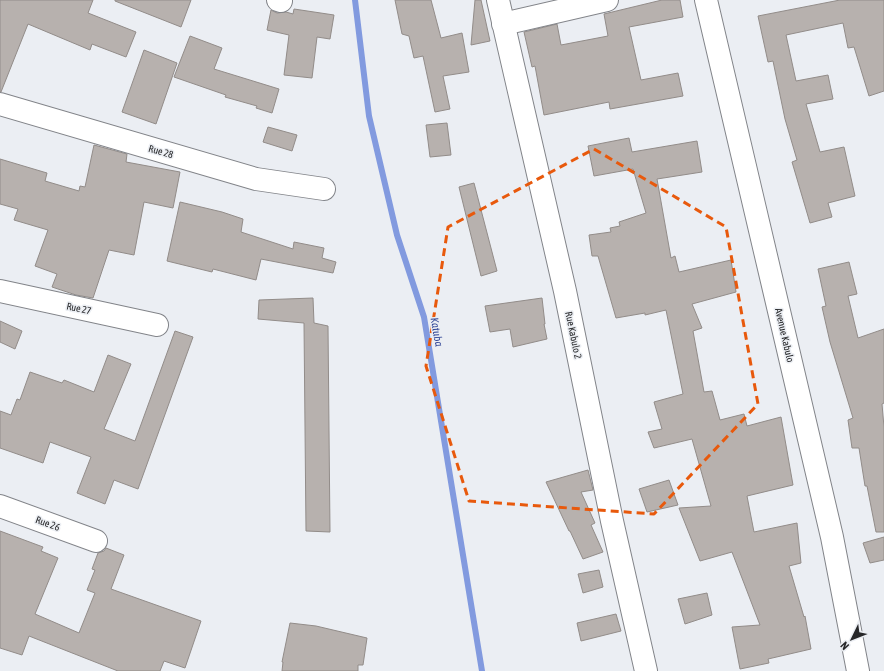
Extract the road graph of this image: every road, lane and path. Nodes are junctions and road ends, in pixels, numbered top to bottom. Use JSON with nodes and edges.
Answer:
{"nodes":[{"id":1,"x":498,"y":0,"type":"edge"},
{"id":2,"x":607,"y":0,"type":"edge"},
{"id":3,"x":706,"y":0,"type":"edge"},
{"id":4,"x":504,"y":24,"type":"junction"},
{"id":5,"x":0,"y":104,"type":"edge"},
{"id":6,"x":324,"y":189,"type":"dead end"},
{"id":7,"x":0,"y":291,"type":"edge"},
{"id":8,"x":157,"y":324,"type":"dead end"},
{"id":9,"x":0,"y":506,"type":"edge"},
{"id":10,"x":96,"y":540,"type":"dead end"},
{"id":11,"x":646,"y":671,"type":"edge"},
{"id":12,"x":858,"y":671,"type":"edge"}],
"edges":[{"from":1,"to":4,"type":"street","name":"Rue Kabulo 2"},
{"from":2,"to":4,"type":"street"},
{"from":3,"to":12,"type":"street","name":"Avenue Kabulo"},
{"from":4,"to":11,"type":"street","name":"Rue Kabulo 2"},
{"from":5,"to":6,"type":"street","name":"Rue 28"},
{"from":7,"to":8,"type":"street","name":"Rue 27"},
{"from":9,"to":10,"type":"street","name":"Rue 26"}]}
